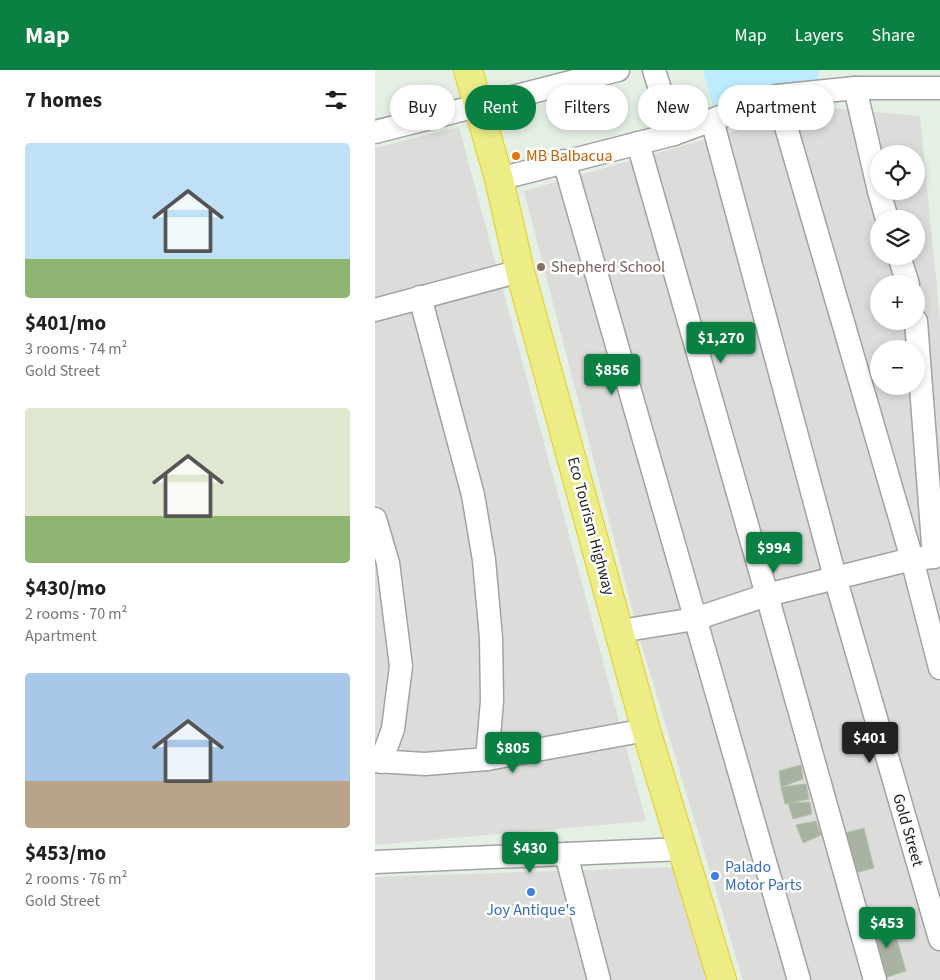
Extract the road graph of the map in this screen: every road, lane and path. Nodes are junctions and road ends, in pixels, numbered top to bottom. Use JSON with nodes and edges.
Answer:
{"nodes":[{"id":1,"x":468,"y":70,"type":"edge"},
{"id":2,"x":618,"y":70,"type":"edge"},
{"id":3,"x":654,"y":70,"type":"edge"},
{"id":4,"x":472,"y":85,"type":"edge"},
{"id":5,"x":855,"y":88,"type":"junction"},
{"id":6,"x":940,"y":88,"type":"edge"},
{"id":7,"x":834,"y":90,"type":"edge"},
{"id":8,"x":536,"y":91,"type":"edge"},
{"id":9,"x":465,"y":109,"type":"edge"},
{"id":10,"x":718,"y":117,"type":"edge"},
{"id":11,"x":711,"y":120,"type":"junction"},
{"id":12,"x":485,"y":130,"type":"edge"},
{"id":13,"x":787,"y":130,"type":"edge"},
{"id":14,"x":375,"y":132,"type":"edge"},
{"id":15,"x":674,"y":134,"type":"junction"},
{"id":16,"x":638,"y":143,"type":"junction"},
{"id":17,"x":870,"y":152,"type":"edge"},
{"id":18,"x":565,"y":161,"type":"junction"},
{"id":19,"x":499,"y":179,"type":"junction"},
{"id":20,"x":520,"y":271,"type":"junction"},
{"id":21,"x":420,"y":297,"type":"junction"},
{"id":22,"x":375,"y":310,"type":"edge"},
{"id":23,"x":917,"y":330,"type":"edge"},
{"id":24,"x":375,"y":519,"type":"edge"},
{"id":25,"x":912,"y":559,"type":"junction"},
{"id":26,"x":835,"y":577,"type":"junction"},
{"id":27,"x":767,"y":595,"type":"junction"},
{"id":28,"x":695,"y":619,"type":"junction"},
{"id":29,"x":620,"y":631,"type":"junction"},
{"id":30,"x":940,"y":668,"type":"edge"},
{"id":31,"x":646,"y":730,"type":"junction"},
{"id":32,"x":487,"y":760,"type":"junction"},
{"id":33,"x":378,"y":762,"type":"edge"},
{"id":34,"x":683,"y":849,"type":"junction"},
{"id":35,"x":566,"y":854,"type":"junction"},
{"id":36,"x":375,"y":862,"type":"edge"},
{"id":37,"x":940,"y":939,"type":"edge"},
{"id":38,"x":599,"y":980,"type":"edge"},
{"id":39,"x":722,"y":980,"type":"edge"},
{"id":40,"x":799,"y":980,"type":"edge"},
{"id":41,"x":875,"y":980,"type":"edge"}],
"edges":[{"from":1,"to":4,"type":"highway","name":"Eco Tourism Highway"},
{"from":2,"to":8,"type":"street"},
{"from":3,"to":15,"type":"street"},
{"from":5,"to":6,"type":"street"},
{"from":5,"to":7,"type":"street"},
{"from":5,"to":17,"type":"street"},
{"from":9,"to":14,"type":"street"},
{"from":10,"to":11,"type":"street"},
{"from":11,"to":15,"type":"street"},
{"from":11,"to":26,"type":"street","name":"Gold Street"},
{"from":12,"to":19,"type":"highway","name":"Eco Tourism Highway"},
{"from":13,"to":25,"type":"street"},
{"from":15,"to":16,"type":"street"},
{"from":16,"to":18,"type":"street"},
{"from":16,"to":27,"type":"street"},
{"from":18,"to":19,"type":"street"},
{"from":18,"to":28,"type":"street"},
{"from":19,"to":20,"type":"highway","name":"Eco Tourism Highway"},
{"from":20,"to":21,"type":"street"},
{"from":20,"to":29,"type":"highway","name":"Eco Tourism Highway"},
{"from":21,"to":22,"type":"street"},
{"from":21,"to":32,"type":"street"},
{"from":23,"to":25,"type":"street"},
{"from":24,"to":33,"type":"street"},
{"from":25,"to":26,"type":"street"},
{"from":25,"to":30,"type":"street"},
{"from":26,"to":27,"type":"street"},
{"from":26,"to":37,"type":"street","name":"Gold Street"},
{"from":27,"to":28,"type":"street"},
{"from":27,"to":41,"type":"street"},
{"from":28,"to":29,"type":"street"},
{"from":28,"to":40,"type":"street"},
{"from":29,"to":31,"type":"highway","name":"Eco Tourism Highway"},
{"from":31,"to":32,"type":"street"},
{"from":31,"to":34,"type":"highway","name":"Eco Tourism Highway"},
{"from":32,"to":33,"type":"street"},
{"from":34,"to":35,"type":"street"},
{"from":34,"to":39,"type":"highway","name":"Eco Tourism Highway"},
{"from":35,"to":36,"type":"street"},
{"from":35,"to":38,"type":"street"}]}
